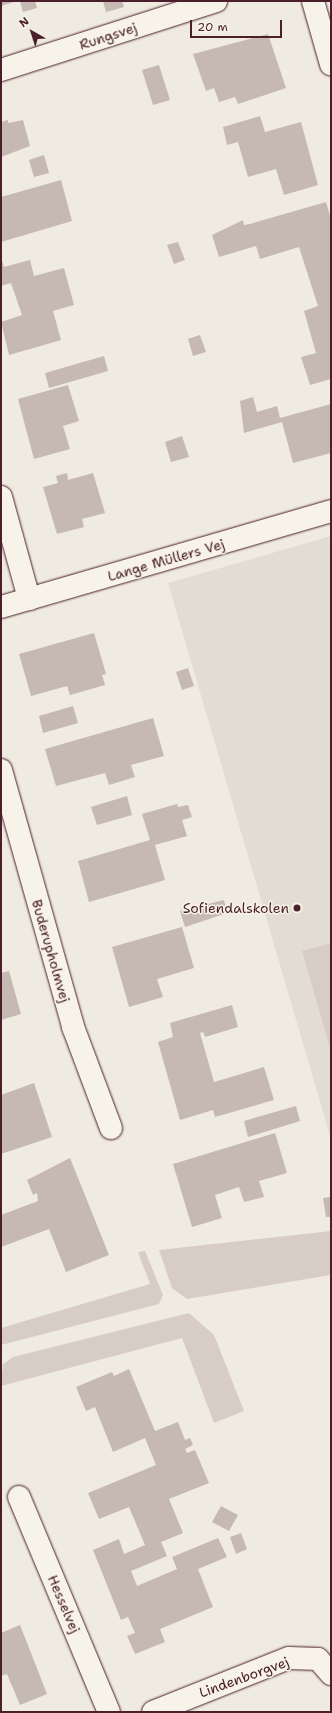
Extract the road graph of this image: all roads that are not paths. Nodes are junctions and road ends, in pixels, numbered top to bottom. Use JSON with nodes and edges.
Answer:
{"nodes":[{"id":1,"x":216,"y":1,"type":"edge"},
{"id":2,"x":313,"y":1,"type":"edge"},
{"id":3,"x":331,"y":64,"type":"edge"},
{"id":4,"x":1,"y":70,"type":"edge"},
{"id":5,"x":1,"y":498,"type":"edge"},
{"id":6,"x":331,"y":511,"type":"edge"},
{"id":7,"x":29,"y":599,"type":"junction"},
{"id":8,"x":1,"y":607,"type":"edge"},
{"id":9,"x":1,"y":770,"type":"edge"},
{"id":10,"x":111,"y":1128,"type":"dead end"},
{"id":11,"x":19,"y":1496,"type":"dead end"},
{"id":12,"x":331,"y":1674,"type":"edge"},
{"id":13,"x":109,"y":1712,"type":"edge"},
{"id":14,"x":153,"y":1712,"type":"edge"}],
"edges":[{"from":1,"to":4,"type":"street","name":"Rungsvej"},
{"from":2,"to":3,"type":"street"},
{"from":5,"to":7,"type":"street"},
{"from":6,"to":7,"type":"street","name":"Lange Müllers Vej"},
{"from":7,"to":8,"type":"street","name":"Lange Müllers Vej"},
{"from":9,"to":10,"type":"street","name":"Buderupholmvej"},
{"from":11,"to":13,"type":"street","name":"Hesselvej"},
{"from":12,"to":14,"type":"street","name":"Lindenborgvej"}]}
